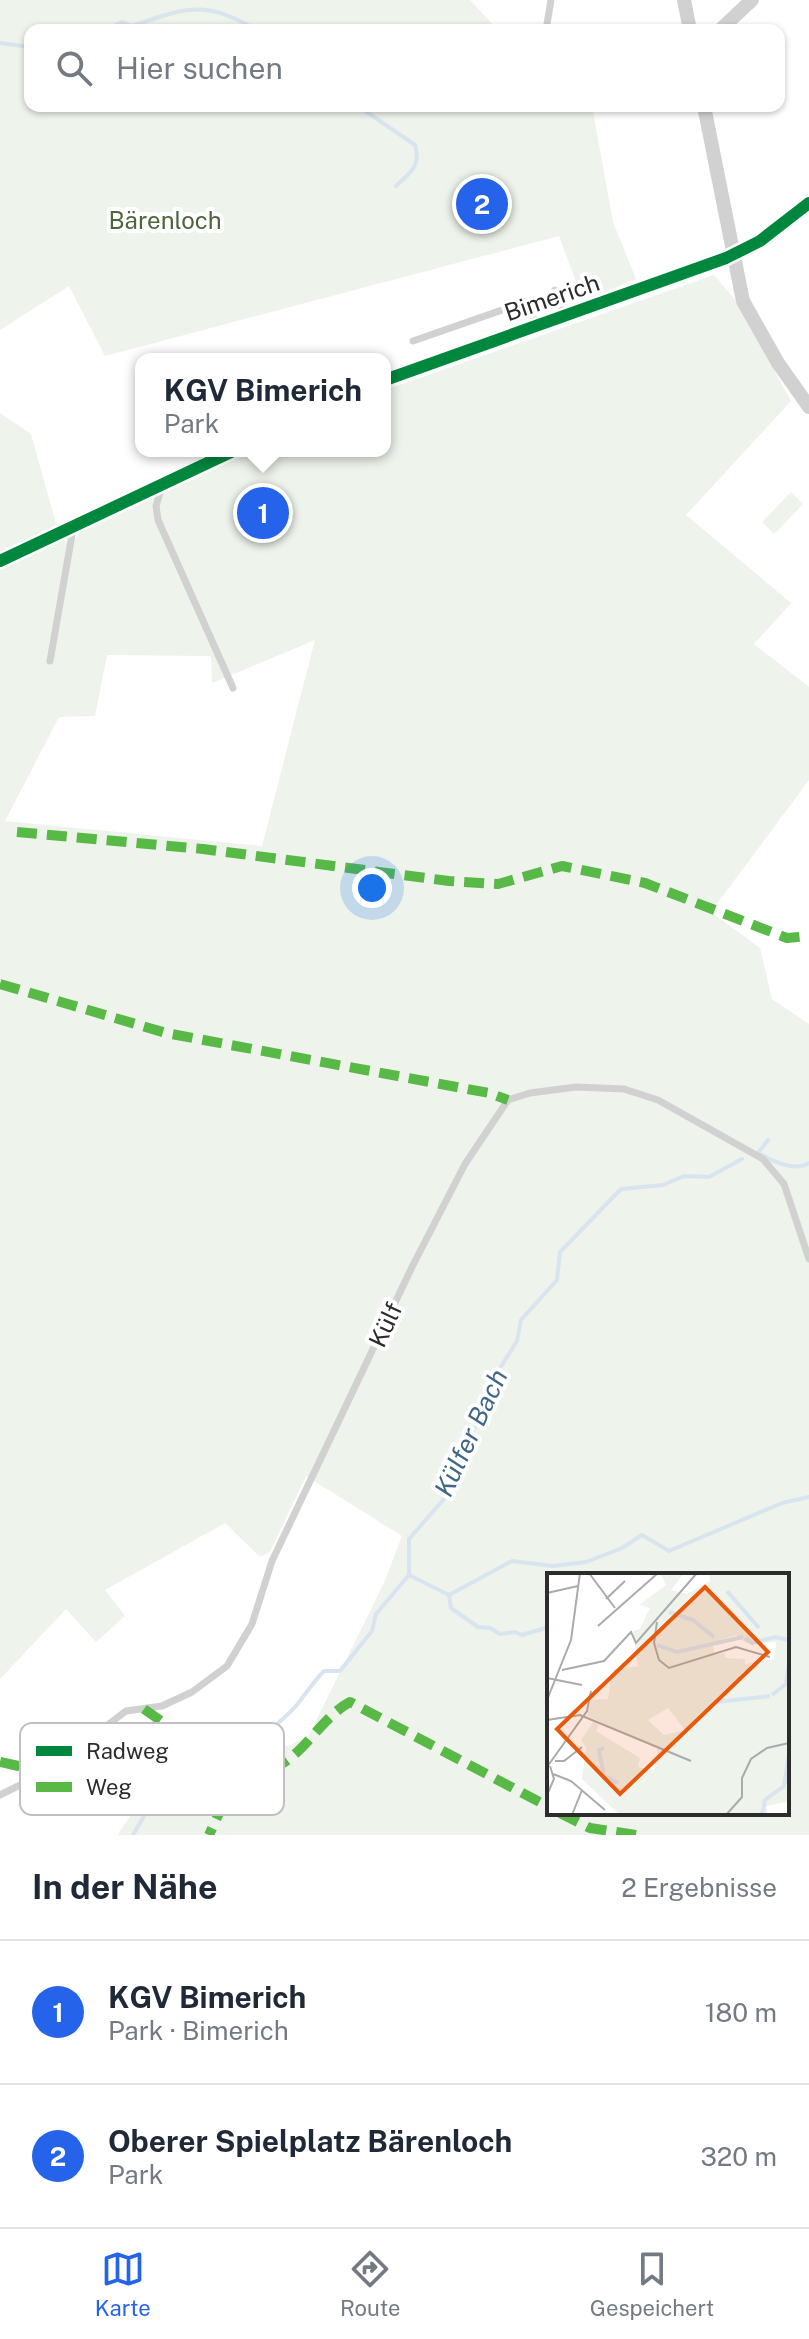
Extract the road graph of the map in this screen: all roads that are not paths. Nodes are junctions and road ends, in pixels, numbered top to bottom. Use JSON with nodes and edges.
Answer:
{"nodes":[{"id":1,"x":551,"y":0,"type":"edge"},
{"id":2,"x":684,"y":0,"type":"edge"},
{"id":3,"x":752,"y":0,"type":"edge"},
{"id":4,"x":547,"y":24,"type":"edge"},
{"id":5,"x":689,"y":24,"type":"edge"},
{"id":6,"x":726,"y":24,"type":"edge"},
{"id":7,"x":705,"y":112,"type":"edge"},
{"id":8,"x":809,"y":203,"type":"edge"},
{"id":9,"x":733,"y":255,"type":"junction"},
{"id":10,"x":555,"y":290,"type":"dead end"},
{"id":11,"x":565,"y":317,"type":"junction"},
{"id":12,"x":536,"y":327,"type":"junction"},
{"id":13,"x":413,"y":341,"type":"dead end"},
{"id":14,"x":391,"y":378,"type":"edge"},
{"id":15,"x":809,"y":407,"type":"edge"},
{"id":16,"x":220,"y":457,"type":"edge"},
{"id":17,"x":163,"y":484,"type":"junction"},
{"id":18,"x":73,"y":528,"type":"junction"},
{"id":19,"x":0,"y":561,"type":"edge"},
{"id":20,"x":50,"y":661,"type":"dead end"},
{"id":21,"x":233,"y":688,"type":"dead end"},
{"id":22,"x":809,"y":1259,"type":"edge"},
{"id":23,"x":110,"y":1723,"type":"edge"},
{"id":24,"x":20,"y":1785,"type":"edge"},
{"id":25,"x":0,"y":1795,"type":"edge"}],
"edges":[{"from":1,"to":4,"type":"lane"},
{"from":2,"to":5,"type":"street"},
{"from":3,"to":6,"type":"street"},
{"from":7,"to":9,"type":"street"},
{"from":8,"to":9,"type":"street","name":"Bimerich"},
{"from":9,"to":11,"type":"street","name":"Bimerich"},
{"from":9,"to":15,"type":"street"},
{"from":10,"to":11,"type":"lane"},
{"from":11,"to":12,"type":"street","name":"Bimerich"},
{"from":12,"to":13,"type":"lane"},
{"from":12,"to":14,"type":"street","name":"Bimerich"},
{"from":16,"to":17,"type":"street"},
{"from":17,"to":18,"type":"street"},
{"from":17,"to":21,"type":"lane"},
{"from":18,"to":19,"type":"street"},
{"from":18,"to":20,"type":"lane"},
{"from":22,"to":23,"type":"lane","name":"Külf"},
{"from":24,"to":25,"type":"lane","name":"Külf"}]}
